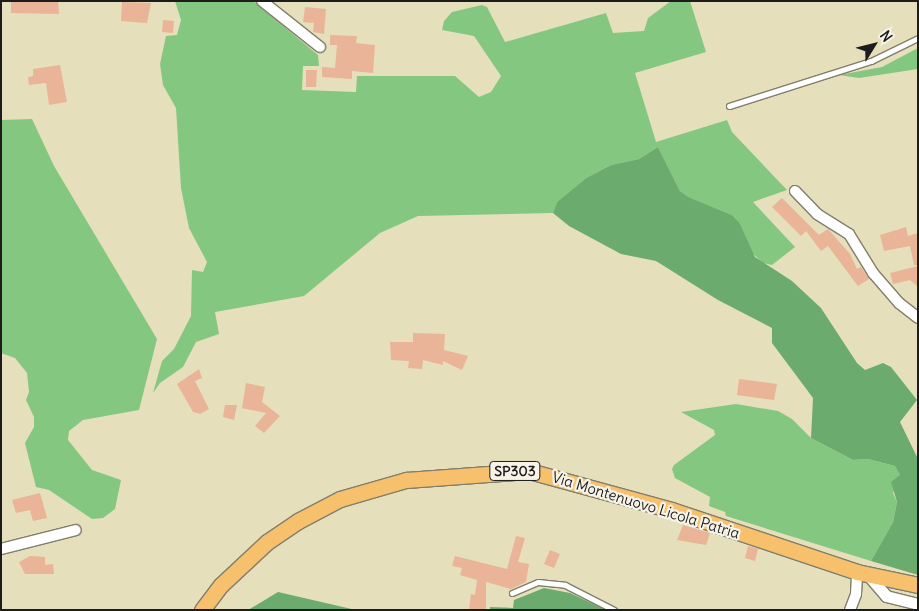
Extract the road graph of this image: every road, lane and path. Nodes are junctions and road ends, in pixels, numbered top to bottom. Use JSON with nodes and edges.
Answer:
{"nodes":[{"id":1,"x":262,"y":1,"type":"edge"},
{"id":2,"x":918,"y":38,"type":"edge"},
{"id":3,"x":320,"y":47,"type":"dead end"},
{"id":4,"x":729,"y":106,"type":"dead end"},
{"id":5,"x":795,"y":191,"type":"dead end"},
{"id":6,"x":918,"y":318,"type":"edge"},
{"id":7,"x":76,"y":530,"type":"dead end"},
{"id":8,"x":1,"y":549,"type":"edge"},
{"id":9,"x":863,"y":574,"type":"junction"},
{"id":10,"x":911,"y":583,"type":"edge"},
{"id":11,"x":512,"y":593,"type":"dead end"},
{"id":12,"x":901,"y":600,"type":"junction"},
{"id":13,"x":918,"y":604,"type":"edge"},
{"id":14,"x":202,"y":610,"type":"edge"},
{"id":15,"x":614,"y":610,"type":"edge"},
{"id":16,"x":850,"y":610,"type":"edge"}],
"edges":[{"from":1,"to":3,"type":"street"},
{"from":2,"to":4,"type":"lane"},
{"from":5,"to":6,"type":"street"},
{"from":7,"to":8,"type":"street"},
{"from":9,"to":10,"type":"main road","name":"Via Montenuovo Licola Patria","number":"SP303"},
{"from":9,"to":12,"type":"street"},
{"from":9,"to":14,"type":"main road","name":"Via Montenuovo Licola Patria","number":"SP303"},
{"from":9,"to":16,"type":"street"},
{"from":10,"to":12,"type":"street"},
{"from":11,"to":15,"type":"lane"},
{"from":12,"to":13,"type":"street"}]}
